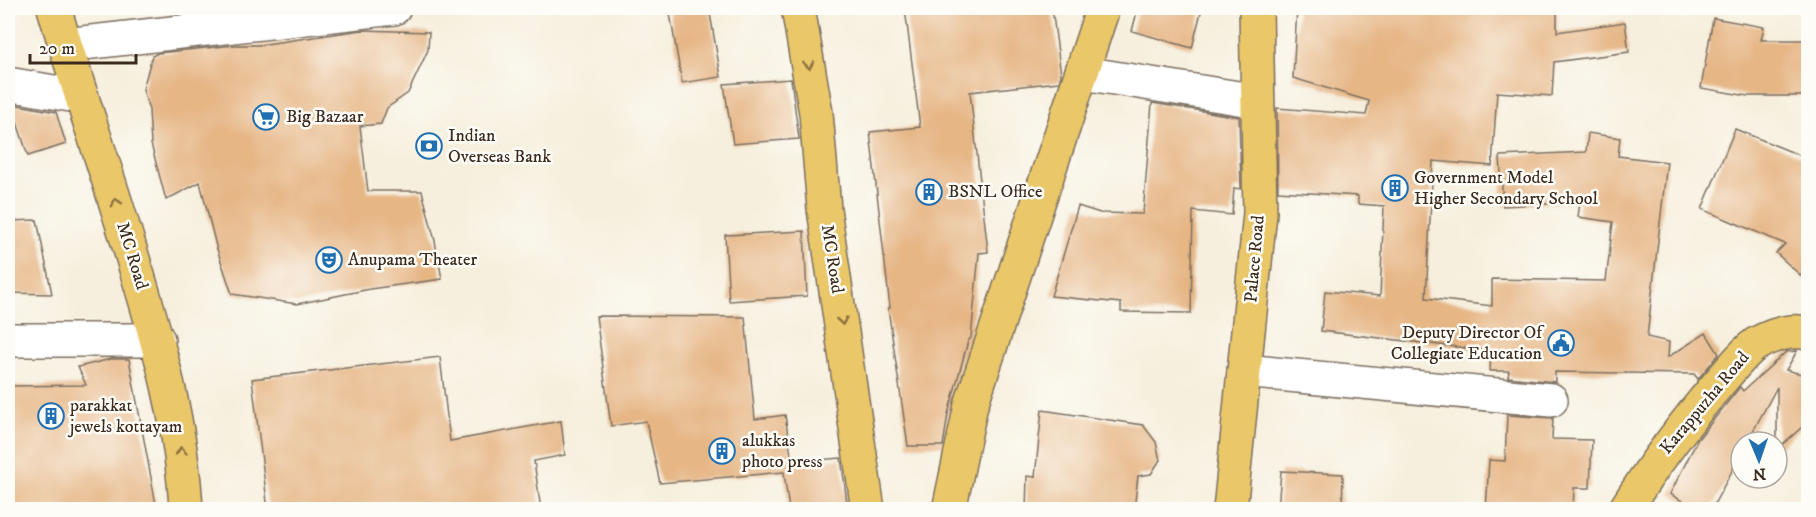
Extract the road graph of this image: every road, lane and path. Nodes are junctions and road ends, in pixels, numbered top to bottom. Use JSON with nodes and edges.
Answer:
{"nodes":[{"id":1,"x":54,"y":8,"type":"edge"},
{"id":2,"x":394,"y":8,"type":"edge"},
{"id":3,"x":798,"y":8,"type":"edge"},
{"id":4,"x":1103,"y":8,"type":"edge"},
{"id":5,"x":1256,"y":8,"type":"edge"},
{"id":6,"x":65,"y":45,"type":"junction"},
{"id":7,"x":1083,"y":73,"type":"junction"},
{"id":8,"x":8,"y":84,"type":"edge"},
{"id":9,"x":82,"y":97,"type":"junction"},
{"id":10,"x":1257,"y":101,"type":"junction"},
{"id":11,"x":1804,"y":327,"type":"edge"},
{"id":12,"x":8,"y":339,"type":"edge"},
{"id":13,"x":158,"y":340,"type":"junction"},
{"id":14,"x":1244,"y":371,"type":"junction"},
{"id":15,"x":1551,"y":400,"type":"dead end"},
{"id":16,"x":186,"y":510,"type":"edge"},
{"id":17,"x":868,"y":510,"type":"edge"},
{"id":18,"x":949,"y":510,"type":"edge"},
{"id":19,"x":1230,"y":510,"type":"edge"},
{"id":20,"x":1625,"y":510,"type":"edge"}],
"edges":[{"from":1,"to":6,"type":"main road","name":"MC Road"},
{"from":2,"to":6,"type":"street"},
{"from":3,"to":17,"type":"main road","name":"MC Road","one_way":true},
{"from":4,"to":7,"type":"main road"},
{"from":5,"to":10,"type":"main road","name":"Palace Road"},
{"from":6,"to":9,"type":"main road","name":"MC Road"},
{"from":7,"to":10,"type":"street"},
{"from":7,"to":18,"type":"main road"},
{"from":8,"to":9,"type":"street"},
{"from":13,"to":9,"type":"main road","name":"MC Road","one_way":true},
{"from":10,"to":14,"type":"main road","name":"Palace Road"},
{"from":11,"to":20,"type":"main road","name":"Karappuzha Road"},
{"from":12,"to":13,"type":"street"},
{"from":16,"to":13,"type":"main road","name":"MC Road","one_way":true},
{"from":14,"to":15,"type":"street"},
{"from":14,"to":19,"type":"main road","name":"Palace Road"}]}
